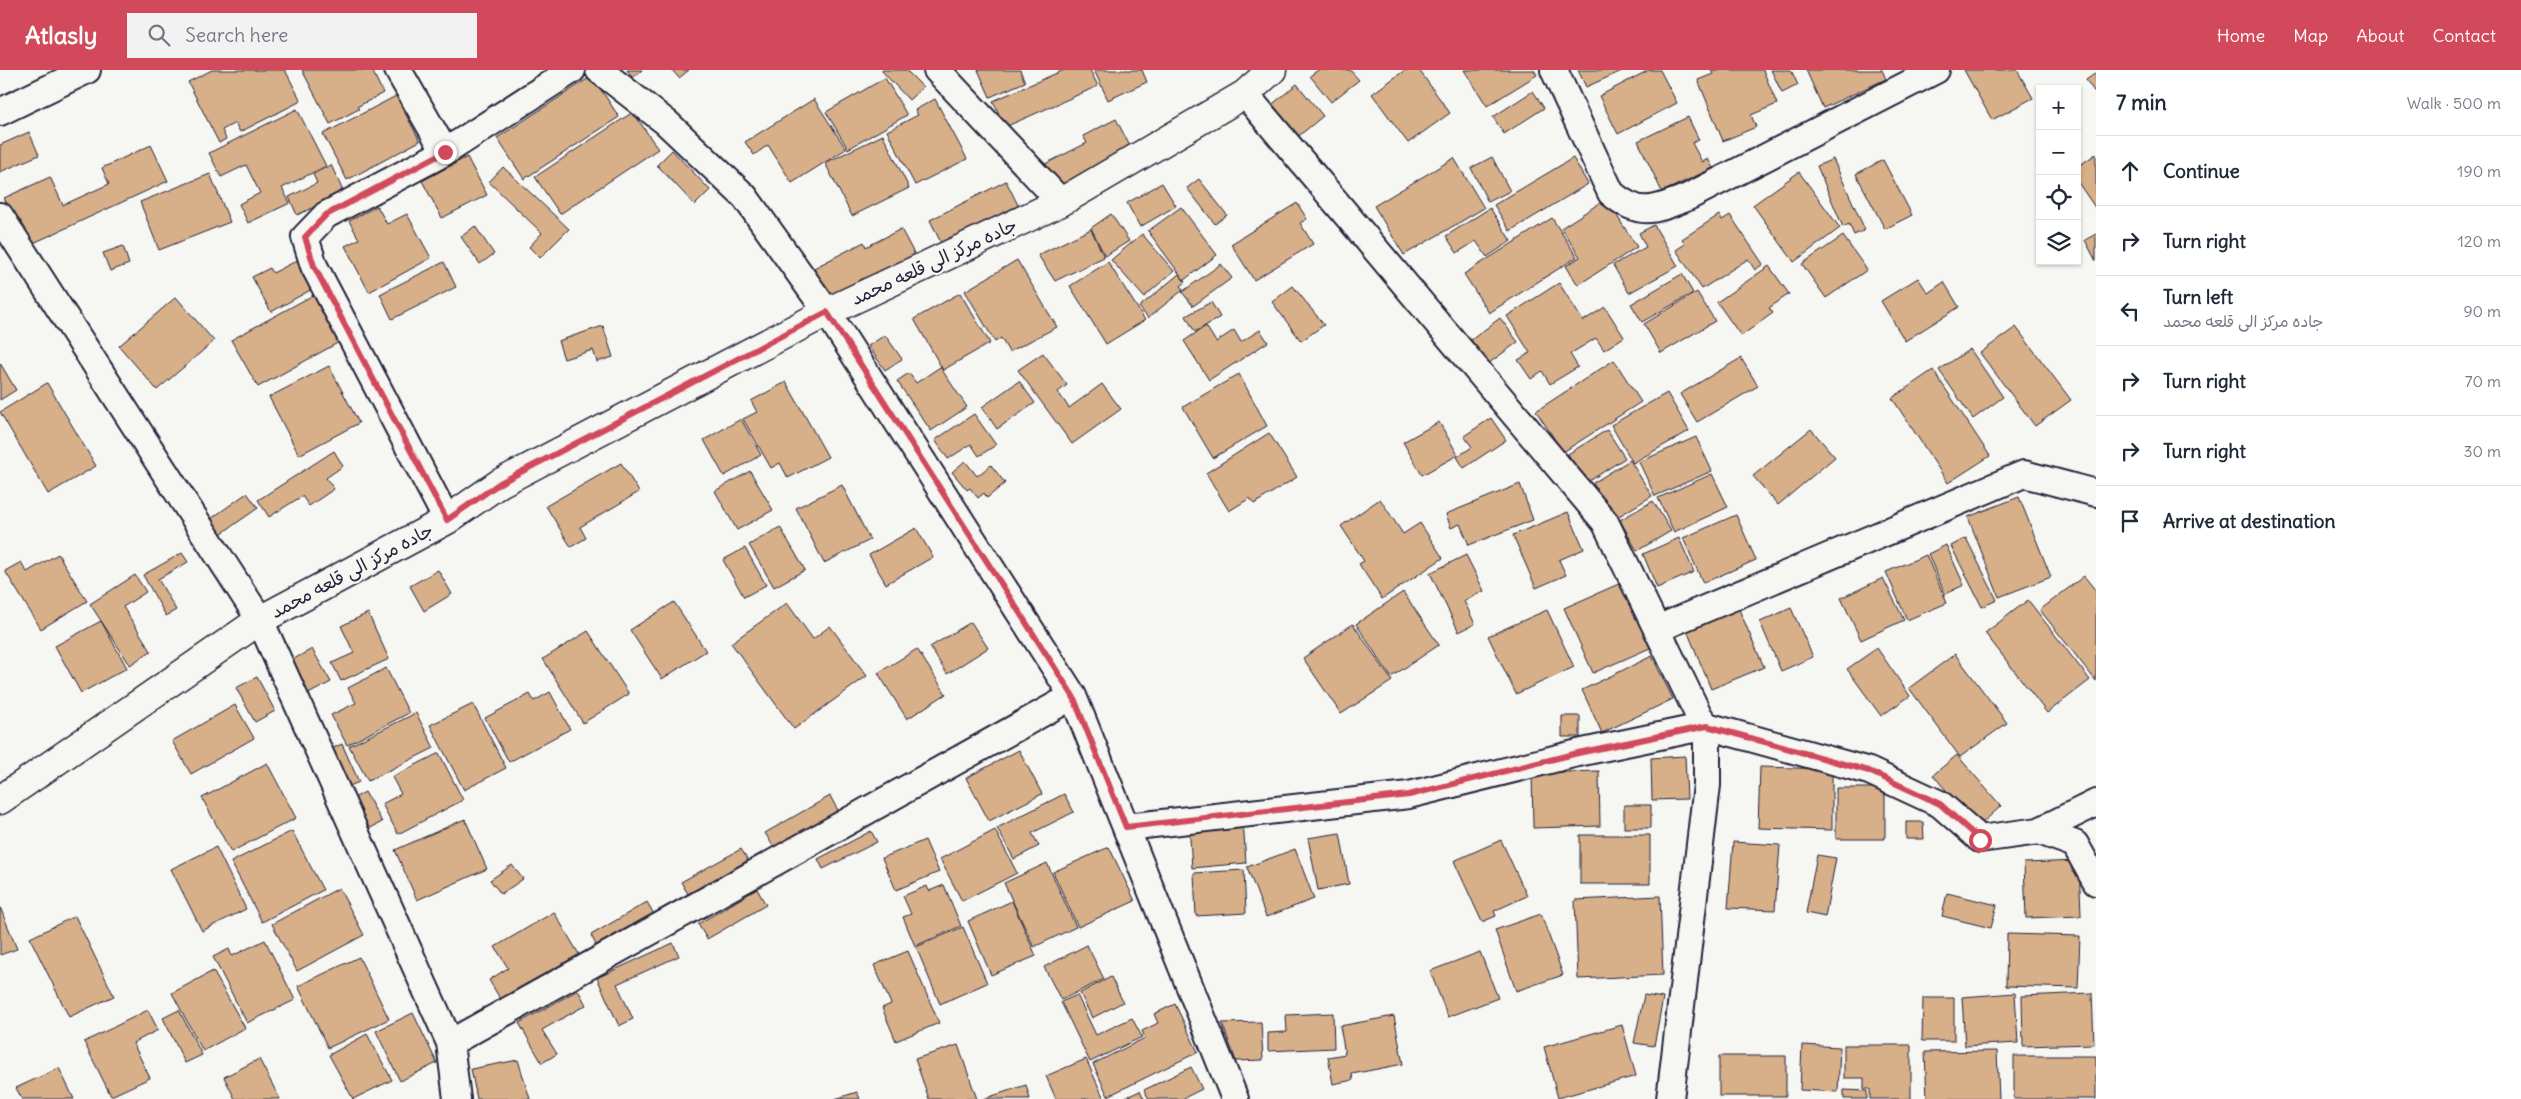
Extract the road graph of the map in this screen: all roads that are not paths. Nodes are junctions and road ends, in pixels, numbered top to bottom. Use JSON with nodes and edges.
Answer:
{"nodes":[{"id":1,"x":87,"y":70,"type":"edge"},
{"id":2,"x":398,"y":70,"type":"edge"},
{"id":3,"x":572,"y":70,"type":"edge"},
{"id":4,"x":599,"y":70,"type":"edge"},
{"id":5,"x":937,"y":70,"type":"edge"},
{"id":6,"x":1272,"y":70,"type":"edge"},
{"id":7,"x":1554,"y":70,"type":"edge"},
{"id":8,"x":1936,"y":70,"type":"edge"},
{"id":9,"x":1245,"y":94,"type":"junction"},
{"id":10,"x":0,"y":112,"type":"edge"},
{"id":11,"x":445,"y":152,"type":"junction"},
{"id":12,"x":1061,"y":202,"type":"junction"},
{"id":13,"x":0,"y":216,"type":"edge"},
{"id":14,"x":827,"y":312,"type":"junction"},
{"id":15,"x":2096,"y":493,"type":"edge"},
{"id":16,"x":447,"y":520,"type":"junction"},
{"id":17,"x":260,"y":620,"type":"junction"},
{"id":18,"x":1657,"y":629,"type":"junction"},
{"id":19,"x":1073,"y":696,"type":"junction"},
{"id":20,"x":1707,"y":726,"type":"junction"},
{"id":21,"x":0,"y":800,"type":"edge"},
{"id":22,"x":2096,"y":803,"type":"edge"},
{"id":23,"x":1126,"y":827,"type":"junction"},
{"id":24,"x":2039,"y":832,"type":"junction"},
{"id":25,"x":2096,"y":882,"type":"edge"},
{"id":26,"x":450,"y":1042,"type":"junction"},
{"id":27,"x":449,"y":1096,"type":"edge"},
{"id":28,"x":1234,"y":1099,"type":"edge"},
{"id":29,"x":1670,"y":1099,"type":"edge"}],
"edges":[{"from":1,"to":10,"type":"street"},
{"from":2,"to":11,"type":"street"},
{"from":3,"to":11,"type":"street"},
{"from":4,"to":14,"type":"street"},
{"from":5,"to":12,"type":"street"},
{"from":6,"to":9,"type":"street","name":"جاده مرکز الی قلعه محمد"},
{"from":7,"to":8,"type":"street"},
{"from":9,"to":12,"type":"street","name":"جاده مرکز الی قلعه محمد"},
{"from":9,"to":18,"type":"street"},
{"from":11,"to":16,"type":"street"},
{"from":12,"to":14,"type":"street","name":"جاده مرکز الی قلعه محمد"},
{"from":13,"to":17,"type":"street"},
{"from":14,"to":16,"type":"street","name":"جاده مرکز الی قلعه محمد"},
{"from":14,"to":19,"type":"street"},
{"from":15,"to":18,"type":"street"},
{"from":16,"to":17,"type":"street","name":"جاده مرکز الی قلعه محمد"},
{"from":17,"to":21,"type":"street","name":"جاده مرکز الی قلعه محمد"},
{"from":17,"to":26,"type":"street"},
{"from":18,"to":20,"type":"street"},
{"from":19,"to":23,"type":"street"},
{"from":19,"to":26,"type":"street"},
{"from":20,"to":23,"type":"street"},
{"from":20,"to":24,"type":"street"},
{"from":20,"to":29,"type":"street"},
{"from":22,"to":24,"type":"street"},
{"from":23,"to":28,"type":"street"},
{"from":24,"to":25,"type":"street"},
{"from":26,"to":27,"type":"street"}]}
